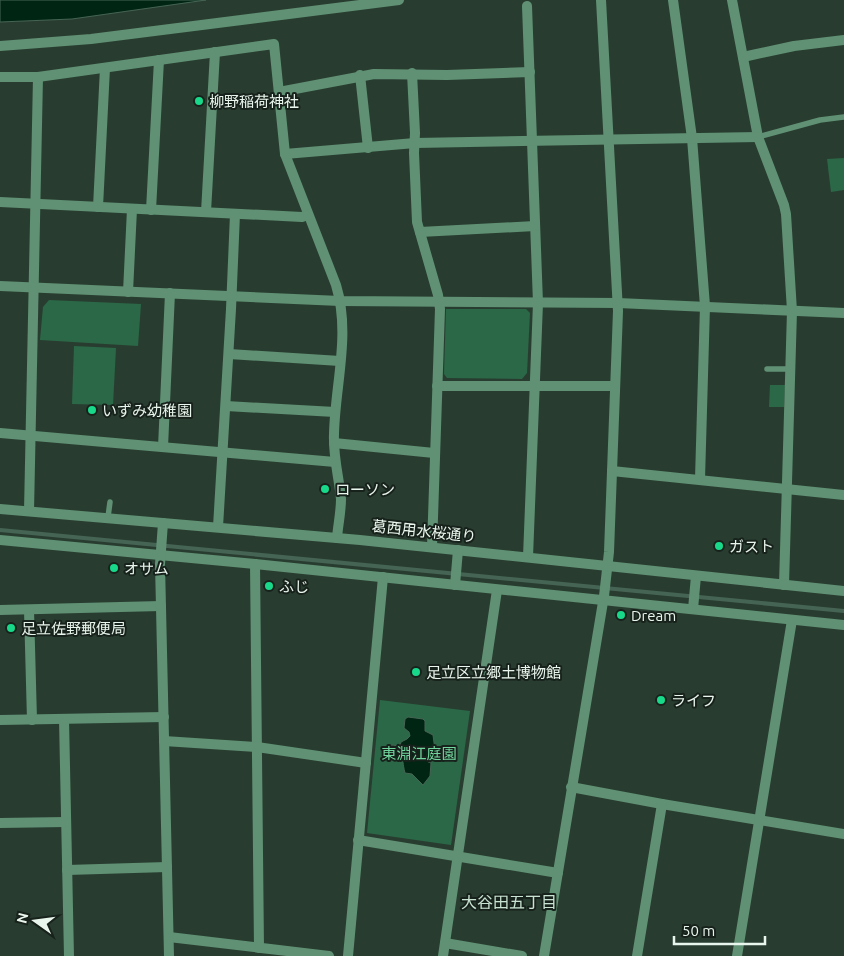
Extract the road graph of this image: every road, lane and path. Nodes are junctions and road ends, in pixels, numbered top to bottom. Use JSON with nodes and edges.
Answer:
{"nodes":[{"id":1,"x":399,"y":0,"type":"edge"},
{"id":2,"x":602,"y":0,"type":"edge"},
{"id":3,"x":673,"y":0,"type":"edge"},
{"id":4,"x":732,"y":0,"type":"edge"},
{"id":5,"x":527,"y":6,"type":"dead end"},
{"id":6,"x":844,"y":40,"type":"edge"},
{"id":7,"x":0,"y":46,"type":"edge"},
{"id":8,"x":215,"y":52,"type":"junction"},
{"id":9,"x":744,"y":58,"type":"junction"},
{"id":10,"x":159,"y":60,"type":"junction"},
{"id":11,"x":105,"y":68,"type":"junction"},
{"id":12,"x":530,"y":72,"type":"junction"},
{"id":13,"x":412,"y":73,"type":"junction"},
{"id":14,"x":360,"y":75,"type":"junction"},
{"id":15,"x":0,"y":77,"type":"edge"},
{"id":16,"x":38,"y":77,"type":"junction"},
{"id":17,"x":279,"y":92,"type":"junction"},
{"id":18,"x":844,"y":118,"type":"edge"},
{"id":19,"x":758,"y":137,"type":"junction"},
{"id":20,"x":692,"y":138,"type":"junction"},
{"id":21,"x":609,"y":139,"type":"junction"},
{"id":22,"x":533,"y":141,"type":"junction"},
{"id":23,"x":415,"y":143,"type":"junction"},
{"id":24,"x":368,"y":148,"type":"junction"},
{"id":25,"x":285,"y":154,"type":"junction"},
{"id":26,"x":0,"y":202,"type":"edge"},
{"id":27,"x":36,"y":204,"type":"junction"},
{"id":28,"x":98,"y":207,"type":"junction"},
{"id":29,"x":132,"y":209,"type":"junction"},
{"id":30,"x":151,"y":210,"type":"junction"},
{"id":31,"x":206,"y":212,"type":"junction"},
{"id":32,"x":235,"y":214,"type":"junction"},
{"id":33,"x":308,"y":214,"type":"junction"},
{"id":34,"x":535,"y":226,"type":"junction"},
{"id":35,"x":420,"y":232,"type":"junction"},
{"id":36,"x":0,"y":286,"type":"edge"},
{"id":37,"x":34,"y":288,"type":"junction"},
{"id":38,"x":128,"y":292,"type":"junction"},
{"id":39,"x":170,"y":293,"type":"junction"},
{"id":40,"x":231,"y":297,"type":"junction"},
{"id":41,"x":340,"y":301,"type":"junction"},
{"id":42,"x":439,"y":302,"type":"junction"},
{"id":43,"x":538,"y":303,"type":"junction"},
{"id":44,"x":618,"y":303,"type":"junction"},
{"id":45,"x":705,"y":306,"type":"junction"},
{"id":46,"x":792,"y":311,"type":"junction"},
{"id":47,"x":844,"y":313,"type":"edge"},
{"id":48,"x":229,"y":354,"type":"junction"},
{"id":49,"x":340,"y":361,"type":"junction"},
{"id":50,"x":767,"y":369,"type":"dead end"},
{"id":51,"x":790,"y":369,"type":"junction"},
{"id":52,"x":437,"y":386,"type":"junction"},
{"id":53,"x":534,"y":386,"type":"junction"},
{"id":54,"x":615,"y":386,"type":"junction"},
{"id":55,"x":226,"y":406,"type":"junction"},
{"id":56,"x":335,"y":412,"type":"junction"},
{"id":57,"x":0,"y":433,"type":"edge"},
{"id":58,"x":30,"y":436,"type":"junction"},
{"id":59,"x":334,"y":443,"type":"junction"},
{"id":60,"x":163,"y":447,"type":"junction"},
{"id":61,"x":223,"y":453,"type":"junction"},
{"id":62,"x":434,"y":453,"type":"junction"},
{"id":63,"x":334,"y":462,"type":"junction"},
{"id":64,"x":612,"y":471,"type":"junction"},
{"id":65,"x":700,"y":479,"type":"junction"},
{"id":66,"x":788,"y":489,"type":"junction"},
{"id":67,"x":844,"y":495,"type":"edge"},
{"id":68,"x":110,"y":502,"type":"dead end"},
{"id":69,"x":0,"y":509,"type":"edge"},
{"id":70,"x":28,"y":511,"type":"junction"},
{"id":71,"x":108,"y":517,"type":"junction"},
{"id":72,"x":163,"y":523,"type":"junction"},
{"id":73,"x":218,"y":527,"type":"junction"},
{"id":74,"x":337,"y":538,"type":"junction"},
{"id":75,"x":0,"y":540,"type":"edge"},
{"id":76,"x":161,"y":548,"type":"junction"},
{"id":77,"x":432,"y":548,"type":"junction"},
{"id":78,"x":458,"y":550,"type":"junction"},
{"id":79,"x":528,"y":558,"type":"junction"},
{"id":80,"x":255,"y":564,"type":"junction"},
{"id":81,"x":607,"y":571,"type":"junction"},
{"id":82,"x":383,"y":577,"type":"junction"},
{"id":83,"x":696,"y":580,"type":"junction"},
{"id":84,"x":784,"y":584,"type":"junction"},
{"id":85,"x":455,"y":586,"type":"junction"},
{"id":86,"x":497,"y":590,"type":"junction"},
{"id":87,"x":844,"y":591,"type":"edge"},
{"id":88,"x":603,"y":598,"type":"junction"},
{"id":89,"x":161,"y":606,"type":"junction"},
{"id":90,"x":693,"y":607,"type":"junction"},
{"id":91,"x":0,"y":610,"type":"edge"},
{"id":92,"x":29,"y":610,"type":"junction"},
{"id":93,"x":792,"y":620,"type":"junction"},
{"id":94,"x":844,"y":625,"type":"edge"},
{"id":95,"x":164,"y":716,"type":"junction"},
{"id":96,"x":64,"y":719,"type":"junction"},
{"id":97,"x":0,"y":720,"type":"edge"},
{"id":98,"x":32,"y":720,"type":"junction"},
{"id":99,"x":164,"y":741,"type":"junction"},
{"id":100,"x":257,"y":747,"type":"junction"},
{"id":101,"x":366,"y":763,"type":"junction"},
{"id":102,"x":571,"y":787,"type":"junction"},
{"id":103,"x":662,"y":804,"type":"junction"},
{"id":104,"x":760,"y":820,"type":"junction"},
{"id":105,"x":66,"y":822,"type":"junction"},
{"id":106,"x":0,"y":823,"type":"edge"},
{"id":107,"x":844,"y":834,"type":"edge"},
{"id":108,"x":358,"y":840,"type":"junction"},
{"id":109,"x":458,"y":856,"type":"junction"},
{"id":110,"x":167,"y":867,"type":"junction"},
{"id":111,"x":67,"y":870,"type":"junction"},
{"id":112,"x":558,"y":873,"type":"junction"},
{"id":113,"x":169,"y":937,"type":"junction"},
{"id":114,"x":445,"y":943,"type":"junction"},
{"id":115,"x":259,"y":948,"type":"junction"},
{"id":116,"x":69,"y":956,"type":"edge"},
{"id":117,"x":170,"y":956,"type":"edge"},
{"id":118,"x":329,"y":956,"type":"edge"},
{"id":119,"x":348,"y":956,"type":"edge"},
{"id":120,"x":443,"y":956,"type":"edge"},
{"id":121,"x":522,"y":956,"type":"edge"},
{"id":122,"x":544,"y":956,"type":"edge"},
{"id":123,"x":637,"y":956,"type":"edge"},
{"id":124,"x":737,"y":956,"type":"edge"}],
"edges":[{"from":1,"to":7,"type":"street"},
{"from":2,"to":21,"type":"street"},
{"from":3,"to":20,"type":"street"},
{"from":4,"to":9,"type":"street"},
{"from":5,"to":12,"type":"street"},
{"from":6,"to":9,"type":"street"},
{"from":8,"to":10,"type":"street"},
{"from":8,"to":17,"type":"street"},
{"from":8,"to":31,"type":"street"},
{"from":9,"to":19,"type":"street"},
{"from":10,"to":11,"type":"street"},
{"from":10,"to":30,"type":"street"},
{"from":11,"to":16,"type":"street"},
{"from":11,"to":28,"type":"street"},
{"from":12,"to":13,"type":"street"},
{"from":12,"to":22,"type":"street"},
{"from":13,"to":14,"type":"street"},
{"from":13,"to":23,"type":"street"},
{"from":14,"to":17,"type":"street"},
{"from":14,"to":24,"type":"street"},
{"from":15,"to":16,"type":"street"},
{"from":16,"to":27,"type":"street"},
{"from":17,"to":25,"type":"street"},
{"from":18,"to":19,"type":"lane"},
{"from":19,"to":20,"type":"street"},
{"from":19,"to":46,"type":"street"},
{"from":20,"to":21,"type":"street"},
{"from":20,"to":45,"type":"street"},
{"from":21,"to":22,"type":"street"},
{"from":21,"to":44,"type":"street"},
{"from":22,"to":23,"type":"street"},
{"from":22,"to":34,"type":"street"},
{"from":23,"to":24,"type":"street"},
{"from":23,"to":35,"type":"street"},
{"from":24,"to":25,"type":"street"},
{"from":25,"to":33,"type":"street"},
{"from":26,"to":27,"type":"street"},
{"from":27,"to":28,"type":"street"},
{"from":27,"to":37,"type":"street"},
{"from":28,"to":29,"type":"street"},
{"from":29,"to":30,"type":"street"},
{"from":29,"to":38,"type":"street"},
{"from":30,"to":31,"type":"street"},
{"from":31,"to":32,"type":"street"},
{"from":32,"to":33,"type":"street"},
{"from":32,"to":40,"type":"street"},
{"from":33,"to":41,"type":"street"},
{"from":34,"to":35,"type":"street"},
{"from":34,"to":43,"type":"street"},
{"from":35,"to":42,"type":"street"},
{"from":36,"to":37,"type":"street"},
{"from":37,"to":38,"type":"street"},
{"from":37,"to":58,"type":"street"},
{"from":38,"to":39,"type":"street"},
{"from":39,"to":40,"type":"street"},
{"from":39,"to":60,"type":"street"},
{"from":40,"to":41,"type":"street"},
{"from":40,"to":48,"type":"street"},
{"from":41,"to":42,"type":"street"},
{"from":41,"to":49,"type":"street"},
{"from":42,"to":43,"type":"street"},
{"from":42,"to":52,"type":"street"},
{"from":43,"to":44,"type":"street"},
{"from":43,"to":53,"type":"street"},
{"from":44,"to":45,"type":"street"},
{"from":44,"to":54,"type":"street"},
{"from":45,"to":46,"type":"street"},
{"from":45,"to":65,"type":"street"},
{"from":46,"to":47,"type":"street"},
{"from":46,"to":51,"type":"street"},
{"from":48,"to":49,"type":"street"},
{"from":48,"to":55,"type":"street"},
{"from":49,"to":56,"type":"street"},
{"from":50,"to":51,"type":"lane"},
{"from":51,"to":66,"type":"street"},
{"from":52,"to":53,"type":"street"},
{"from":52,"to":62,"type":"street"},
{"from":53,"to":54,"type":"street"},
{"from":53,"to":79,"type":"street"},
{"from":54,"to":64,"type":"street"},
{"from":55,"to":56,"type":"street"},
{"from":55,"to":61,"type":"street"},
{"from":56,"to":59,"type":"street"},
{"from":57,"to":58,"type":"street"},
{"from":58,"to":60,"type":"street"},
{"from":58,"to":70,"type":"street"},
{"from":59,"to":62,"type":"street"},
{"from":59,"to":63,"type":"street"},
{"from":60,"to":61,"type":"street"},
{"from":61,"to":63,"type":"street"},
{"from":61,"to":73,"type":"street"},
{"from":62,"to":77,"type":"street"},
{"from":63,"to":74,"type":"street"},
{"from":64,"to":65,"type":"street"},
{"from":64,"to":81,"type":"street"},
{"from":65,"to":66,"type":"street"},
{"from":66,"to":67,"type":"street"},
{"from":66,"to":84,"type":"street"},
{"from":68,"to":71,"type":"lane"},
{"from":69,"to":70,"type":"street","name":"葛西用水桜通り"},
{"from":70,"to":71,"type":"street","name":"葛西用水桜通り"},
{"from":71,"to":72,"type":"street","name":"葛西用水桜通り"},
{"from":72,"to":73,"type":"street","name":"葛西用水桜通り"},
{"from":72,"to":76,"type":"street"},
{"from":73,"to":74,"type":"street","name":"葛西用水桜通り"},
{"from":74,"to":77,"type":"street","name":"葛西用水桜通り"},
{"from":75,"to":76,"type":"street"},
{"from":76,"to":80,"type":"street"},
{"from":76,"to":89,"type":"street"},
{"from":77,"to":78,"type":"street","name":"葛西用水桜通り"},
{"from":78,"to":79,"type":"street","name":"葛西用水桜通り"},
{"from":78,"to":85,"type":"street"},
{"from":79,"to":81,"type":"street","name":"葛西用水桜通り"},
{"from":80,"to":82,"type":"street"},
{"from":80,"to":100,"type":"street"},
{"from":81,"to":83,"type":"street","name":"葛西用水桜通り"},
{"from":81,"to":88,"type":"street"},
{"from":82,"to":85,"type":"street"},
{"from":82,"to":101,"type":"street"},
{"from":83,"to":84,"type":"street","name":"葛西用水桜通り"},
{"from":83,"to":90,"type":"street"},
{"from":84,"to":87,"type":"street","name":"葛西用水桜通り"},
{"from":85,"to":86,"type":"street"},
{"from":86,"to":88,"type":"street"},
{"from":86,"to":109,"type":"street"},
{"from":88,"to":90,"type":"street"},
{"from":88,"to":102,"type":"street"},
{"from":89,"to":92,"type":"street"},
{"from":89,"to":95,"type":"street"},
{"from":90,"to":93,"type":"street"},
{"from":91,"to":92,"type":"street"},
{"from":92,"to":98,"type":"street"},
{"from":93,"to":94,"type":"street"},
{"from":93,"to":104,"type":"street"},
{"from":95,"to":96,"type":"street"},
{"from":95,"to":99,"type":"street"},
{"from":96,"to":98,"type":"street"},
{"from":96,"to":105,"type":"street"},
{"from":97,"to":98,"type":"street"},
{"from":99,"to":100,"type":"street"},
{"from":99,"to":110,"type":"street"},
{"from":100,"to":101,"type":"street"},
{"from":100,"to":115,"type":"street"},
{"from":101,"to":108,"type":"street"},
{"from":102,"to":103,"type":"street"},
{"from":102,"to":112,"type":"street"},
{"from":103,"to":104,"type":"street"},
{"from":103,"to":123,"type":"street"},
{"from":104,"to":107,"type":"street"},
{"from":104,"to":124,"type":"street"},
{"from":105,"to":106,"type":"street"},
{"from":105,"to":111,"type":"street"},
{"from":108,"to":109,"type":"street"},
{"from":108,"to":119,"type":"street"},
{"from":109,"to":112,"type":"street"},
{"from":109,"to":114,"type":"street"},
{"from":110,"to":111,"type":"street"},
{"from":110,"to":113,"type":"street"},
{"from":111,"to":116,"type":"street"},
{"from":112,"to":122,"type":"street"},
{"from":113,"to":115,"type":"street"},
{"from":113,"to":117,"type":"street"},
{"from":114,"to":120,"type":"street"},
{"from":114,"to":121,"type":"street"},
{"from":115,"to":118,"type":"street"}]}
